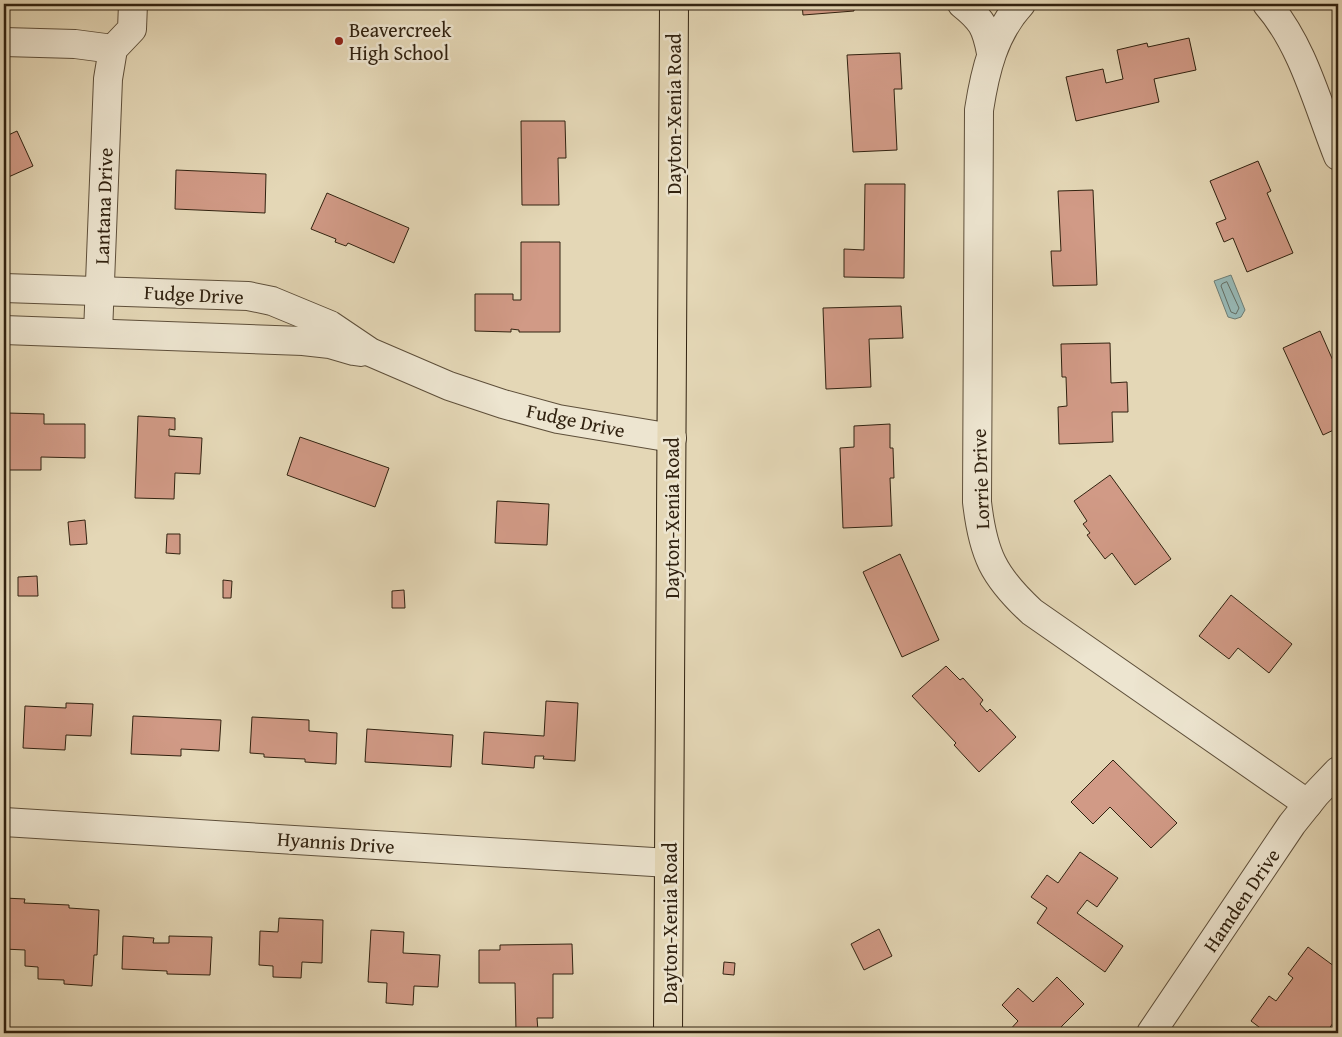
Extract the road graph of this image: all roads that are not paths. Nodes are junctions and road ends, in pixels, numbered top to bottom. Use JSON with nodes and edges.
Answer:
{"nodes":[{"id":1,"x":133,"y":4,"type":"edge"},
{"id":2,"x":674,"y":4,"type":"edge"},
{"id":3,"x":962,"y":4,"type":"edge"},
{"id":4,"x":1021,"y":4,"type":"edge"},
{"id":5,"x":1267,"y":4,"type":"edge"},
{"id":6,"x":4,"y":42,"type":"edge"},
{"id":7,"x":114,"y":49,"type":"junction"},
{"id":8,"x":992,"y":53,"type":"junction"},
{"id":9,"x":1338,"y":156,"type":"edge"},
{"id":10,"x":4,"y":288,"type":"edge"},
{"id":11,"x":100,"y":290,"type":"junction"},
{"id":12,"x":4,"y":330,"type":"edge"},
{"id":13,"x":98,"y":333,"type":"junction"},
{"id":14,"x":370,"y":352,"type":"junction"},
{"id":15,"x":672,"y":438,"type":"junction"},
{"id":16,"x":1338,"y":771,"type":"edge"},
{"id":17,"x":1308,"y":804,"type":"junction"},
{"id":18,"x":4,"y":822,"type":"edge"},
{"id":19,"x":669,"y":863,"type":"junction"},
{"id":20,"x":668,"y":1033,"type":"edge"},
{"id":21,"x":1151,"y":1033,"type":"edge"}],
"edges":[{"from":1,"to":7,"type":"street"},
{"from":2,"to":15,"type":"main road","name":"Dayton-Xenia Road"},
{"from":3,"to":8,"type":"street"},
{"from":4,"to":8,"type":"street","name":"Lorrie Drive"},
{"from":5,"to":9,"type":"street"},
{"from":6,"to":7,"type":"street"},
{"from":7,"to":11,"type":"street","name":"Lantana Drive"},
{"from":8,"to":17,"type":"street","name":"Lorrie Drive"},
{"from":10,"to":11,"type":"street","name":"Fudge Drive"},
{"from":11,"to":13,"type":"street","name":"Lantana Drive"},
{"from":11,"to":14,"type":"street","name":"Fudge Drive"},
{"from":12,"to":13,"type":"street","name":"Fudge Drive"},
{"from":13,"to":14,"type":"street","name":"Fudge Drive"},
{"from":14,"to":15,"type":"street","name":"Fudge Drive"},
{"from":15,"to":19,"type":"main road","name":"Dayton-Xenia Road"},
{"from":16,"to":17,"type":"street","name":"Hamden Drive"},
{"from":17,"to":21,"type":"street","name":"Hamden Drive"},
{"from":18,"to":19,"type":"street","name":"Hyannis Drive"},
{"from":19,"to":20,"type":"main road","name":"Dayton-Xenia Road"}]}
